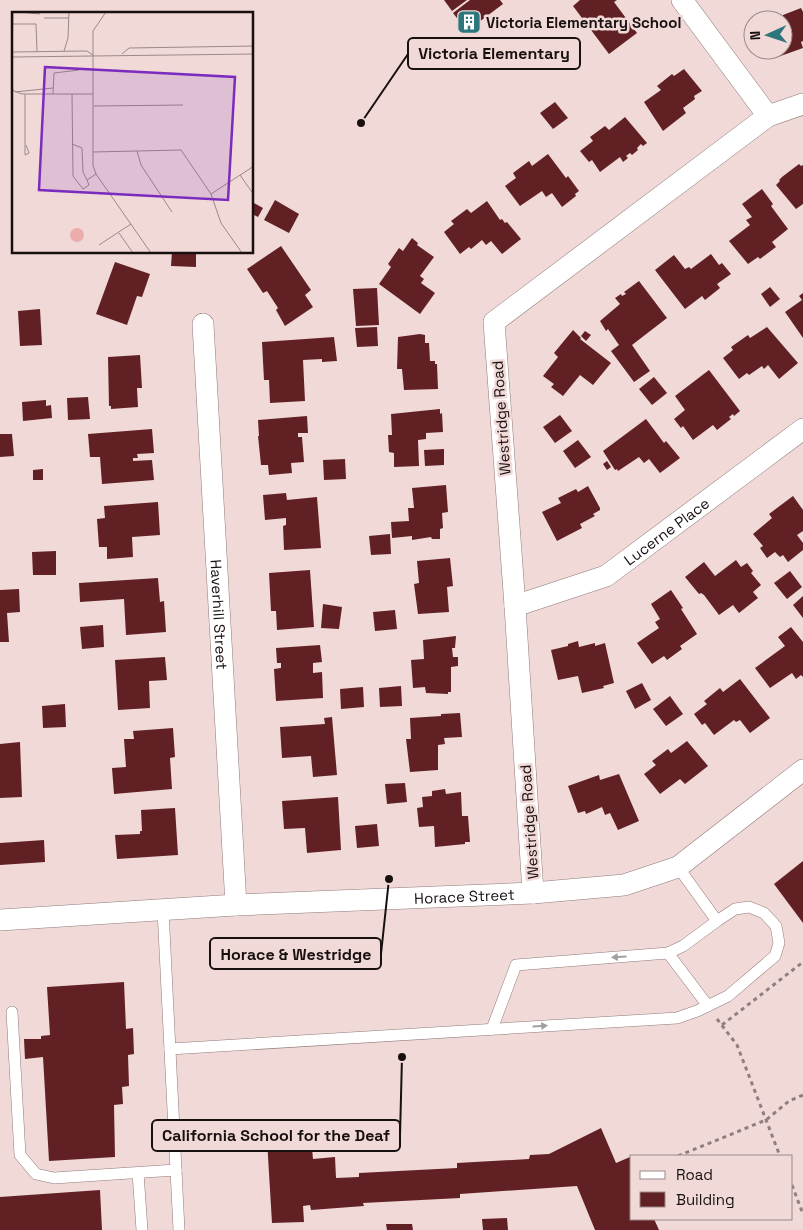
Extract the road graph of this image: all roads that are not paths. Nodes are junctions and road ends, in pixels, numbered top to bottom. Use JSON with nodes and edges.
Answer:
{"nodes":[{"id":1,"x":682,"y":0,"type":"edge"},
{"id":2,"x":803,"y":104,"type":"edge"},
{"id":3,"x":768,"y":116,"type":"junction"},
{"id":4,"x":203,"y":324,"type":"dead end"},
{"id":5,"x":803,"y":429,"type":"edge"},
{"id":6,"x":515,"y":606,"type":"junction"},
{"id":7,"x":803,"y":770,"type":"edge"},
{"id":8,"x":678,"y":867,"type":"junction"},
{"id":9,"x":533,"y":893,"type":"junction"},
{"id":10,"x":236,"y":905,"type":"junction"},
{"id":11,"x":163,"y":910,"type":"junction"},
{"id":12,"x":0,"y":920,"type":"edge"},
{"id":13,"x":717,"y":921,"type":"junction"},
{"id":14,"x":668,"y":953,"type":"junction"},
{"id":15,"x":708,"y":1006,"type":"junction"},
{"id":16,"x":12,"y":1012,"type":"dead end"},
{"id":17,"x":492,"y":1029,"type":"junction"},
{"id":18,"x":170,"y":1049,"type":"junction"},
{"id":19,"x":176,"y":1170,"type":"junction"},
{"id":20,"x":138,"y":1173,"type":"junction"},
{"id":21,"x":142,"y":1230,"type":"edge"},
{"id":22,"x":180,"y":1230,"type":"edge"}],
"edges":[{"from":1,"to":3,"type":"street"},
{"from":2,"to":3,"type":"street","name":"Westridge Road"},
{"from":3,"to":6,"type":"street","name":"Westridge Road"},
{"from":4,"to":10,"type":"street","name":"Haverhill Street"},
{"from":5,"to":6,"type":"street","name":"Lucerne Place"},
{"from":6,"to":9,"type":"street","name":"Westridge Road"},
{"from":7,"to":8,"type":"street","name":"Horace Street"},
{"from":8,"to":9,"type":"street","name":"Horace Street"},
{"from":8,"to":13,"type":"lane"},
{"from":9,"to":10,"type":"street","name":"Horace Street"},
{"from":10,"to":11,"type":"street","name":"Horace Street"},
{"from":11,"to":12,"type":"street","name":"Horace Street"},
{"from":11,"to":18,"type":"lane"},
{"from":13,"to":14,"type":"lane"},
{"from":13,"to":15,"type":"lane"},
{"from":14,"to":15,"type":"lane"},
{"from":14,"to":17,"type":"lane","one_way":true},
{"from":17,"to":15,"type":"lane","one_way":true},
{"from":16,"to":20,"type":"lane"},
{"from":17,"to":18,"type":"lane"},
{"from":18,"to":19,"type":"lane"},
{"from":19,"to":20,"type":"lane"},
{"from":19,"to":22,"type":"lane"},
{"from":20,"to":21,"type":"lane"}]}
